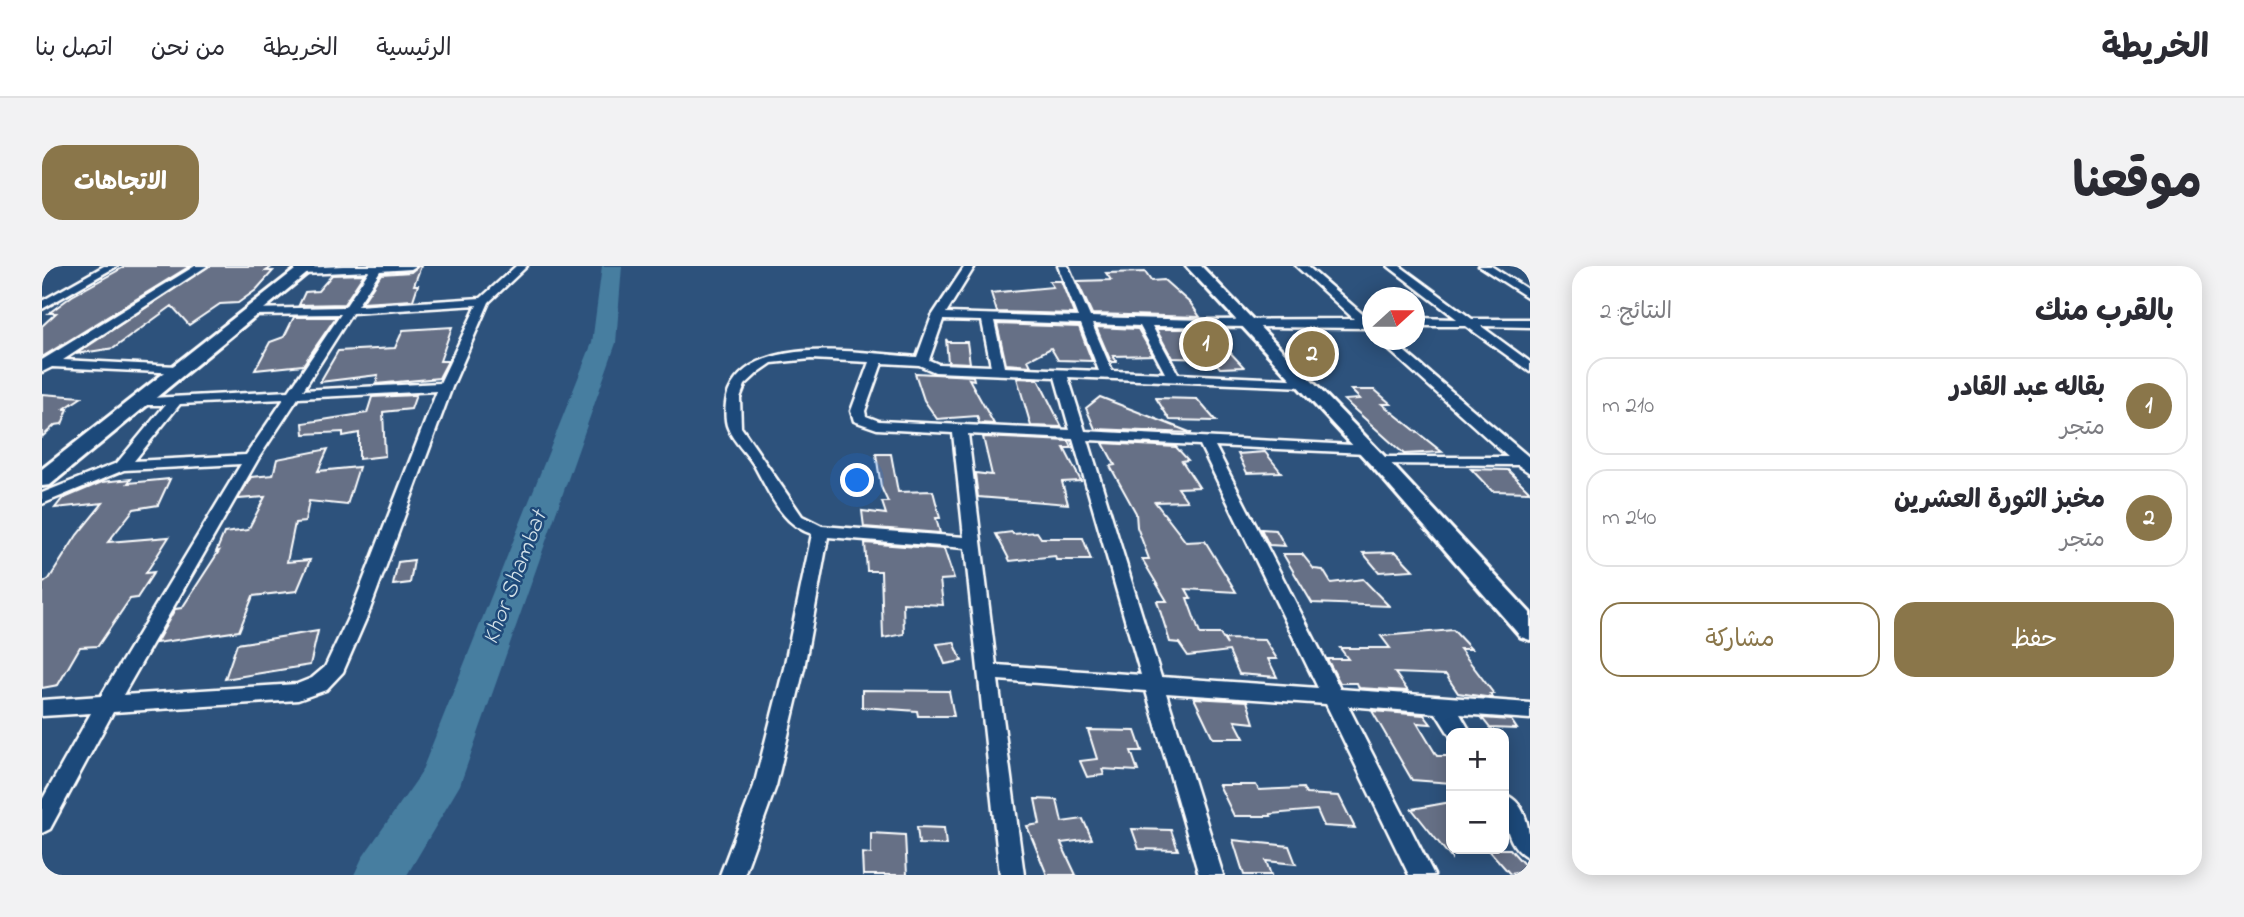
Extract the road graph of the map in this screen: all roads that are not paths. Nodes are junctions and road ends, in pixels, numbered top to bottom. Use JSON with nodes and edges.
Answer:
{"nodes":[{"id":1,"x":112,"y":266,"type":"edge"},
{"id":2,"x":202,"y":266,"type":"edge"},
{"id":3,"x":411,"y":266,"type":"edge"},
{"id":4,"x":522,"y":266,"type":"edge"},
{"id":5,"x":970,"y":266,"type":"edge"},
{"id":6,"x":1063,"y":266,"type":"edge"},
{"id":7,"x":1193,"y":266,"type":"edge"},
{"id":8,"x":1301,"y":266,"type":"edge"},
{"id":9,"x":1393,"y":266,"type":"edge"},
{"id":10,"x":1484,"y":266,"type":"edge"},
{"id":11,"x":306,"y":269,"type":"edge"},
{"id":12,"x":375,"y":270,"type":"junction"},
{"id":13,"x":1530,"y":296,"type":"edge"},
{"id":14,"x":484,"y":301,"type":"junction"},
{"id":15,"x":42,"y":306,"type":"edge"},
{"id":16,"x":349,"y":310,"type":"junction"},
{"id":17,"x":250,"y":312,"type":"junction"},
{"id":18,"x":938,"y":316,"type":"junction"},
{"id":19,"x":988,"y":318,"type":"junction"},
{"id":20,"x":1362,"y":318,"type":"edge"},
{"id":21,"x":1086,"y":322,"type":"junction"},
{"id":22,"x":1145,"y":323,"type":"junction"},
{"id":23,"x":1247,"y":323,"type":"junction"},
{"id":24,"x":1425,"y":323,"type":"edge"},
{"id":25,"x":1469,"y":323,"type":"junction"},
{"id":26,"x":1530,"y":323,"type":"edge"},
{"id":27,"x":1362,"y":325,"type":"edge"},
{"id":28,"x":1396,"y":350,"type":"edge"},
{"id":29,"x":876,"y":360,"type":"junction"},
{"id":30,"x":922,"y":361,"type":"junction"},
{"id":31,"x":44,"y":365,"type":"edge"},
{"id":32,"x":1530,"y":368,"type":"edge"},
{"id":33,"x":176,"y":370,"type":"junction"},
{"id":34,"x":998,"y":372,"type":"junction"},
{"id":35,"x":1061,"y":375,"type":"junction"},
{"id":36,"x":1108,"y":377,"type":"junction"},
{"id":37,"x":1174,"y":379,"type":"junction"},
{"id":38,"x":1305,"y":383,"type":"junction"},
{"id":39,"x":445,"y":387,"type":"junction"},
{"id":40,"x":294,"y":395,"type":"junction"},
{"id":41,"x":176,"y":400,"type":"junction"},
{"id":42,"x":136,"y":402,"type":"junction"},
{"id":43,"x":960,"y":429,"type":"junction"},
{"id":44,"x":1079,"y":435,"type":"junction"},
{"id":45,"x":1205,"y":441,"type":"junction"},
{"id":46,"x":1372,"y":455,"type":"junction"},
{"id":47,"x":251,"y":459,"type":"junction"},
{"id":48,"x":1527,"y":463,"type":"edge"},
{"id":49,"x":122,"y":466,"type":"junction"},
{"id":50,"x":42,"y":480,"type":"edge"},
{"id":51,"x":42,"y":499,"type":"edge"},
{"id":52,"x":821,"y":531,"type":"junction"},
{"id":53,"x":973,"y":543,"type":"junction"},
{"id":54,"x":1530,"y":630,"type":"edge"},
{"id":55,"x":989,"y":672,"type":"junction"},
{"id":56,"x":1154,"y":684,"type":"junction"},
{"id":57,"x":1332,"y":695,"type":"junction"},
{"id":58,"x":108,"y":702,"type":"junction"},
{"id":59,"x":1442,"y":704,"type":"junction"},
{"id":60,"x":42,"y":708,"type":"edge"},
{"id":61,"x":1530,"y":711,"type":"edge"},
{"id":62,"x":1457,"y":728,"type":"edge"},
{"id":63,"x":1509,"y":812,"type":"edge"},
{"id":64,"x":42,"y":822,"type":"edge"},
{"id":65,"x":1530,"y":846,"type":"edge"},
{"id":66,"x":732,"y":875,"type":"edge"},
{"id":67,"x":1012,"y":875,"type":"edge"},
{"id":68,"x":1212,"y":875,"type":"edge"},
{"id":69,"x":1422,"y":875,"type":"edge"}],
"edges":[{"from":1,"to":15,"type":"street"},
{"from":2,"to":31,"type":"street"},
{"from":3,"to":12,"type":"street"},
{"from":4,"to":14,"type":"street"},
{"from":5,"to":18,"type":"street"},
{"from":6,"to":21,"type":"street"},
{"from":7,"to":23,"type":"street"},
{"from":8,"to":20,"type":"street"},
{"from":9,"to":25,"type":"street"},
{"from":10,"to":13,"type":"street"},
{"from":11,"to":12,"type":"street"},
{"from":11,"to":17,"type":"street"},
{"from":12,"to":16,"type":"street"},
{"from":14,"to":16,"type":"street"},
{"from":14,"to":39,"type":"street"},
{"from":16,"to":17,"type":"street"},
{"from":16,"to":40,"type":"street"},
{"from":17,"to":33,"type":"street"},
{"from":18,"to":19,"type":"street"},
{"from":18,"to":30,"type":"street"},
{"from":19,"to":21,"type":"street"},
{"from":19,"to":34,"type":"street"},
{"from":21,"to":22,"type":"street"},
{"from":21,"to":36,"type":"street"},
{"from":22,"to":23,"type":"street"},
{"from":22,"to":37,"type":"street"},
{"from":23,"to":27,"type":"street"},
{"from":23,"to":38,"type":"street"},
{"from":24,"to":25,"type":"street"},
{"from":25,"to":26,"type":"street"},
{"from":25,"to":32,"type":"street"},
{"from":28,"to":48,"type":"street"},
{"from":29,"to":30,"type":"street"},
{"from":29,"to":43,"type":"street"},
{"from":29,"to":52,"type":"street"},
{"from":30,"to":34,"type":"street"},
{"from":31,"to":33,"type":"street"},
{"from":33,"to":42,"type":"street"},
{"from":34,"to":35,"type":"street"},
{"from":35,"to":36,"type":"street"},
{"from":35,"to":44,"type":"street"},
{"from":36,"to":37,"type":"street"},
{"from":37,"to":38,"type":"street"},
{"from":38,"to":46,"type":"street"},
{"from":39,"to":40,"type":"street"},
{"from":39,"to":58,"type":"street"},
{"from":40,"to":41,"type":"street"},
{"from":40,"to":47,"type":"street"},
{"from":41,"to":42,"type":"street"},
{"from":41,"to":49,"type":"street"},
{"from":42,"to":50,"type":"street"},
{"from":43,"to":44,"type":"street"},
{"from":43,"to":53,"type":"street"},
{"from":44,"to":45,"type":"street"},
{"from":44,"to":56,"type":"street"},
{"from":45,"to":46,"type":"street"},
{"from":45,"to":57,"type":"street"},
{"from":46,"to":48,"type":"street"},
{"from":46,"to":54,"type":"street"},
{"from":47,"to":49,"type":"street"},
{"from":47,"to":58,"type":"street"},
{"from":49,"to":51,"type":"street"},
{"from":52,"to":53,"type":"street"},
{"from":52,"to":66,"type":"street"},
{"from":53,"to":55,"type":"street"},
{"from":55,"to":56,"type":"street"},
{"from":55,"to":67,"type":"street"},
{"from":56,"to":57,"type":"street"},
{"from":56,"to":68,"type":"street"},
{"from":57,"to":59,"type":"street"},
{"from":57,"to":69,"type":"street"},
{"from":58,"to":60,"type":"street"},
{"from":58,"to":64,"type":"street"},
{"from":59,"to":61,"type":"street"},
{"from":59,"to":62,"type":"street"},
{"from":63,"to":65,"type":"street"}]}
